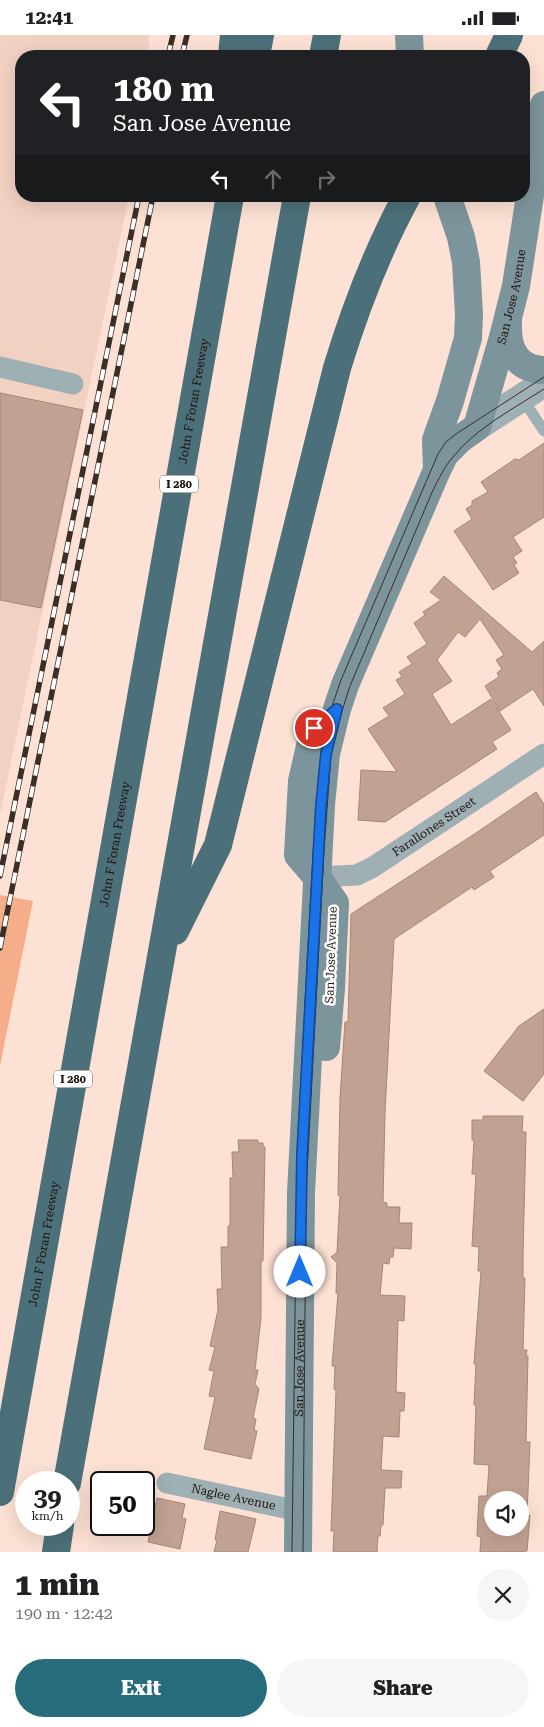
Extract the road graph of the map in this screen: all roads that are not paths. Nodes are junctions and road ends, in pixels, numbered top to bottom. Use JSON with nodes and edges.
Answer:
{"nodes":[{"id":1,"x":234,"y":35,"type":"edge"},
{"id":2,"x":260,"y":35,"type":"edge"},
{"id":3,"x":327,"y":35,"type":"edge"},
{"id":4,"x":409,"y":35,"type":"edge"},
{"id":5,"x":509,"y":35,"type":"edge"},
{"id":6,"x":233,"y":50,"type":"edge"},
{"id":7,"x":257,"y":50,"type":"edge"},
{"id":8,"x":324,"y":50,"type":"edge"},
{"id":9,"x":410,"y":50,"type":"edge"},
{"id":10,"x":502,"y":50,"type":"edge"},
{"id":11,"x":544,"y":105,"type":"edge"},
{"id":12,"x":530,"y":196,"type":"edge"},
{"id":13,"x":219,"y":202,"type":"edge"},
{"id":14,"x":229,"y":202,"type":"edge"},
{"id":15,"x":296,"y":202,"type":"edge"},
{"id":16,"x":404,"y":202,"type":"edge"},
{"id":17,"x":529,"y":202,"type":"edge"},
{"id":18,"x":451,"y":206,"type":"edge"},
{"id":19,"x":211,"y":302,"type":"junction"},
{"id":20,"x":508,"y":316,"type":"junction"},
{"id":21,"x":468,"y":338,"type":"junction"},
{"id":22,"x":0,"y":367,"type":"edge"},
{"id":23,"x":544,"y":370,"type":"edge"},
{"id":24,"x":73,"y":383,"type":"dead end"},
{"id":25,"x":544,"y":383,"type":"edge"},
{"id":26,"x":522,"y":398,"type":"junction"},
{"id":27,"x":477,"y":427,"type":"junction"},
{"id":28,"x":544,"y":431,"type":"edge"},
{"id":29,"x":437,"y":470,"type":"junction"},
{"id":30,"x":544,"y":753,"type":"edge"},
{"id":31,"x":317,"y":877,"type":"junction"},
{"id":32,"x":162,"y":954,"type":"junction"},
{"id":33,"x":69,"y":1471,"type":"edge"},
{"id":34,"x":166,"y":1483,"type":"dead end"},
{"id":35,"x":0,"y":1492,"type":"edge"},
{"id":36,"x":299,"y":1511,"type":"junction"},
{"id":37,"x":58,"y":1536,"type":"edge"},
{"id":38,"x":56,"y":1552,"type":"edge"},
{"id":39,"x":298,"y":1552,"type":"edge"}],
"edges":[{"from":1,"to":6,"type":"highway"},
{"from":2,"to":7,"type":"highway"},
{"from":3,"to":8,"type":"highway"},
{"from":4,"to":9,"type":"main road"},
{"from":5,"to":10,"type":"highway"},
{"from":11,"to":12,"type":"main road","name":"San Jose Avenue"},
{"from":13,"to":19,"type":"highway"},
{"from":14,"to":19,"type":"highway","name":"John F Foran Freeway","number":"I 280"},
{"from":15,"to":32,"type":"highway"},
{"from":16,"to":32,"type":"highway"},
{"from":17,"to":20,"type":"main road","name":"San Jose Avenue"},
{"from":18,"to":21,"type":"main road","name":"San Jose Avenue"},
{"from":19,"to":35,"type":"highway","name":"John F Foran Freeway","number":"I 280"},
{"from":20,"to":23,"type":"main road"},
{"from":20,"to":27,"type":"main road","name":"San Jose Avenue"},
{"from":21,"to":27,"type":"main road"},
{"from":21,"to":29,"type":"main road","name":"San Jose Avenue"},
{"from":22,"to":24,"type":"street"},
{"from":25,"to":26,"type":"street"},
{"from":26,"to":27,"type":"street"},
{"from":26,"to":28,"type":"lane"},
{"from":27,"to":29,"type":"main road","name":"San Jose Avenue"},
{"from":29,"to":31,"type":"main road","name":"San Jose Avenue"},
{"from":30,"to":31,"type":"street","name":"Farallones Street"},
{"from":31,"to":36,"type":"main road","name":"San Jose Avenue"},
{"from":32,"to":33,"type":"highway"},
{"from":34,"to":36,"type":"street","name":"Naglee Avenue"},
{"from":36,"to":39,"type":"main road","name":"San Jose Avenue"},
{"from":37,"to":38,"type":"highway"}]}
